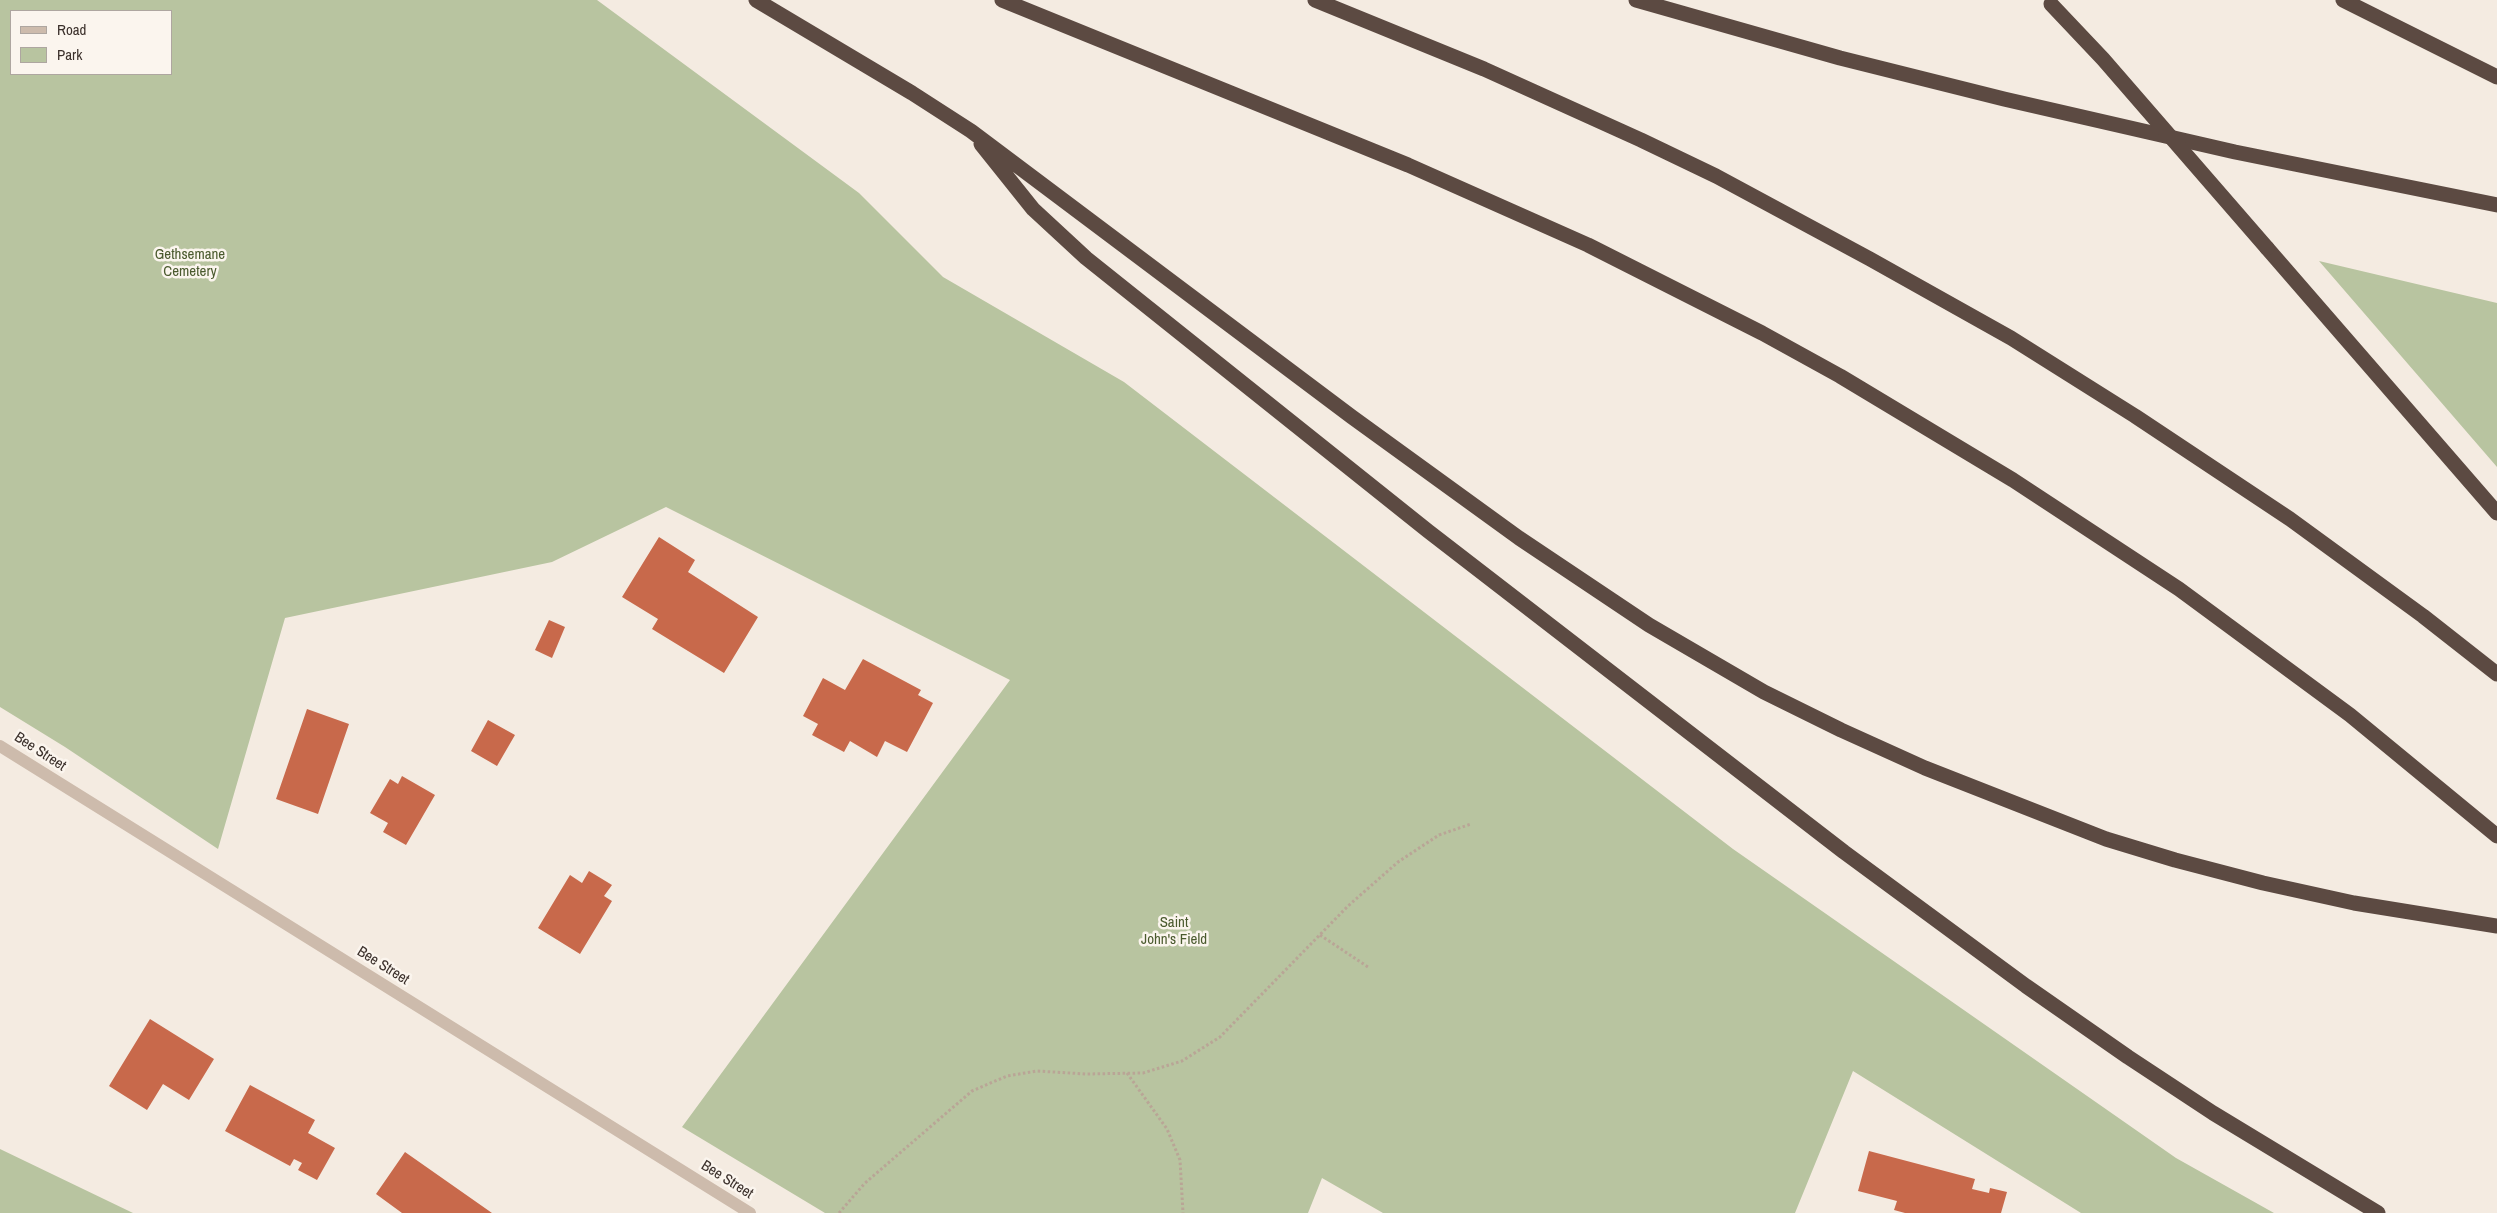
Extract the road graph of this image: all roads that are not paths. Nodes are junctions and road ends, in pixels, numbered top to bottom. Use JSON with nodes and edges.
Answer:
{"nodes":[{"id":1,"x":756,"y":0,"type":"edge"},
{"id":2,"x":1002,"y":0,"type":"edge"},
{"id":3,"x":1316,"y":0,"type":"edge"},
{"id":4,"x":1636,"y":0,"type":"edge"},
{"id":5,"x":2343,"y":0,"type":"edge"},
{"id":6,"x":2049,"y":2,"type":"edge"},
{"id":7,"x":2497,"y":77,"type":"edge"},
{"id":8,"x":971,"y":131,"type":"junction"},
{"id":9,"x":2497,"y":205,"type":"edge"},
{"id":10,"x":2497,"y":513,"type":"edge"},
{"id":11,"x":2497,"y":674,"type":"edge"},
{"id":12,"x":0,"y":746,"type":"edge"},
{"id":13,"x":2497,"y":836,"type":"edge"},
{"id":14,"x":2497,"y":926,"type":"edge"},
{"id":15,"x":750,"y":1213,"type":"edge"},
{"id":16,"x":2378,"y":1213,"type":"edge"}],
"edges":[{"from":1,"to":8,"type":"highway"},
{"from":2,"to":13,"type":"highway"},
{"from":3,"to":11,"type":"highway"},
{"from":4,"to":9,"type":"highway"},
{"from":5,"to":7,"type":"highway"},
{"from":6,"to":10,"type":"highway","bridge":true},
{"from":8,"to":14,"type":"highway"},
{"from":8,"to":16,"type":"highway"},
{"from":12,"to":15,"type":"street","name":"Bee Street"}]}
